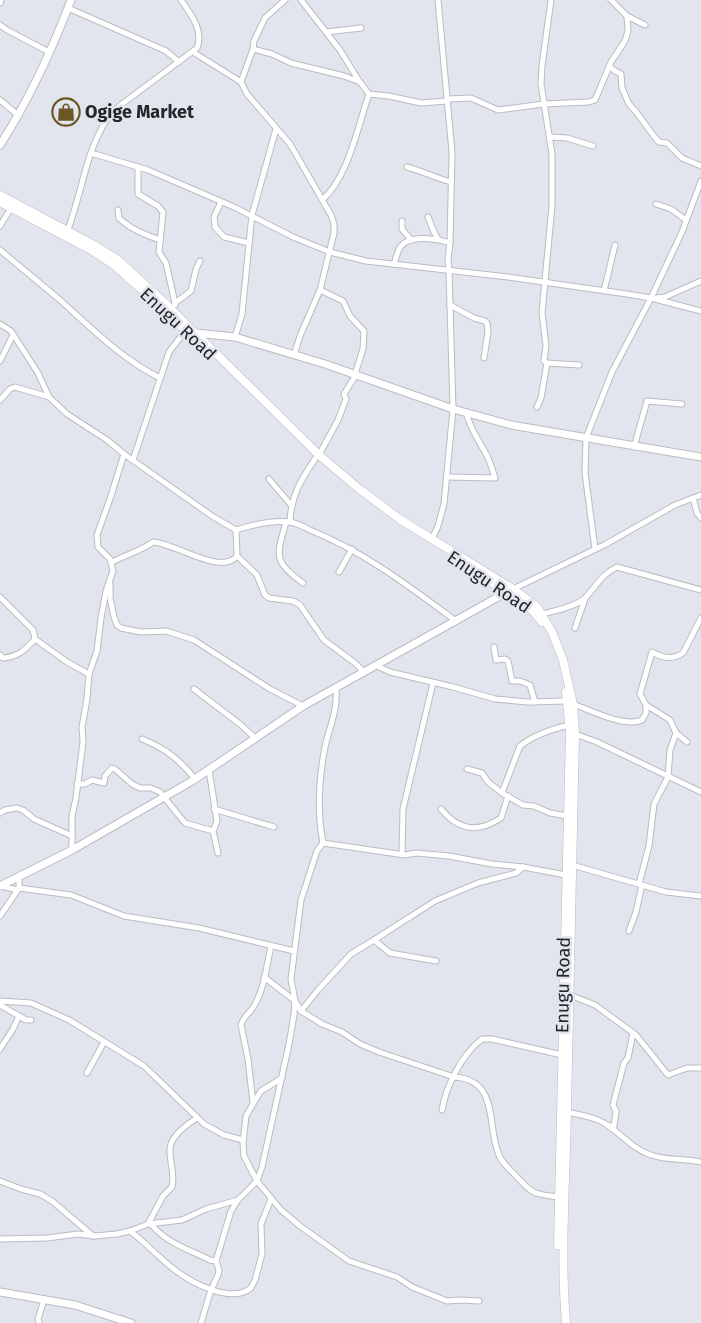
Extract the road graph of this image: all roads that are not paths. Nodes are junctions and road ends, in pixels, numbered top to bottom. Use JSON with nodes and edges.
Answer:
{"nodes":[{"id":1,"x":70,"y":0,"type":"edge"},
{"id":2,"x":181,"y":0,"type":"edge"},
{"id":3,"x":285,"y":0,"type":"edge"},
{"id":4,"x":301,"y":0,"type":"edge"},
{"id":5,"x":438,"y":0,"type":"edge"},
{"id":6,"x":551,"y":0,"type":"edge"},
{"id":7,"x":611,"y":0,"type":"edge"},
{"id":8,"x":68,"y":8,"type":"junction"},
{"id":9,"x":627,"y":16,"type":"junction"},
{"id":10,"x":0,"y":25,"type":"edge"},
{"id":11,"x":645,"y":25,"type":"dead end"},
{"id":12,"x":361,"y":28,"type":"dead end"},
{"id":13,"x":326,"y":32,"type":"junction"},
{"id":14,"x":253,"y":49,"type":"junction"},
{"id":15,"x":49,"y":52,"type":"junction"},
{"id":16,"x":193,"y":52,"type":"junction"},
{"id":17,"x":179,"y":62,"type":"junction"},
{"id":18,"x":609,"y":66,"type":"junction"},
{"id":19,"x":241,"y":82,"type":"junction"},
{"id":20,"x":360,"y":82,"type":"junction"},
{"id":21,"x":369,"y":94,"type":"junction"},
{"id":22,"x":0,"y":100,"type":"edge"},
{"id":23,"x":447,"y":100,"type":"junction"},
{"id":24,"x":543,"y":104,"type":"junction"},
{"id":25,"x":19,"y":116,"type":"junction"},
{"id":26,"x":276,"y":129,"type":"junction"},
{"id":27,"x":550,"y":137,"type":"junction"},
{"id":28,"x":0,"y":145,"type":"edge"},
{"id":29,"x":593,"y":146,"type":"dead end"},
{"id":30,"x":91,"y":153,"type":"junction"},
{"id":31,"x":701,"y":166,"type":"edge"},
{"id":32,"x":138,"y":167,"type":"junction"},
{"id":33,"x":407,"y":167,"type":"dead end"},
{"id":34,"x":701,"y":181,"type":"edge"},
{"id":35,"x":451,"y":182,"type":"junction"},
{"id":36,"x":0,"y":195,"type":"edge"},
{"id":37,"x":322,"y":200,"type":"junction"},
{"id":38,"x":0,"y":202,"type":"edge"},
{"id":39,"x":221,"y":202,"type":"junction"},
{"id":40,"x":656,"y":204,"type":"dead end"},
{"id":41,"x":11,"y":208,"type":"junction"},
{"id":42,"x":118,"y":210,"type":"dead end"},
{"id":43,"x":252,"y":216,"type":"junction"},
{"id":44,"x":428,"y":217,"type":"dead end"},
{"id":45,"x":686,"y":220,"type":"junction"},
{"id":46,"x":402,"y":222,"type":"dead end"},
{"id":47,"x":0,"y":226,"type":"edge"},
{"id":48,"x":434,"y":232,"type":"junction"},
{"id":49,"x":66,"y":234,"type":"junction"},
{"id":50,"x":430,"y":238,"type":"junction"},
{"id":51,"x":438,"y":239,"type":"junction"},
{"id":52,"x":160,"y":240,"type":"junction"},
{"id":53,"x":411,"y":240,"type":"junction"},
{"id":54,"x":249,"y":242,"type":"junction"},
{"id":55,"x":450,"y":243,"type":"junction"},
{"id":56,"x":614,"y":245,"type":"dead end"},
{"id":57,"x":0,"y":250,"type":"edge"},
{"id":58,"x":330,"y":252,"type":"junction"},
{"id":59,"x":200,"y":262,"type":"dead end"},
{"id":60,"x":394,"y":264,"type":"junction"},
{"id":61,"x":450,"y":271,"type":"junction"},
{"id":62,"x":701,"y":281,"type":"edge"},
{"id":63,"x":543,"y":282,"type":"junction"},
{"id":64,"x":320,"y":290,"type":"junction"},
{"id":65,"x":604,"y":291,"type":"junction"},
{"id":66,"x":651,"y":298,"type":"junction"},
{"id":67,"x":450,"y":305,"type":"junction"},
{"id":68,"x":173,"y":306,"type":"junction"},
{"id":69,"x":701,"y":311,"type":"edge"},
{"id":70,"x":0,"y":324,"type":"edge"},
{"id":71,"x":191,"y":333,"type":"junction"},
{"id":72,"x":13,"y":335,"type":"junction"},
{"id":73,"x":235,"y":337,"type":"junction"},
{"id":74,"x":294,"y":355,"type":"junction"},
{"id":75,"x":484,"y":358,"type":"dead end"},
{"id":76,"x":0,"y":361,"type":"edge"},
{"id":77,"x":547,"y":363,"type":"junction"},
{"id":78,"x":579,"y":365,"type":"dead end"},
{"id":79,"x":355,"y":375,"type":"junction"},
{"id":80,"x":160,"y":378,"type":"junction"},
{"id":81,"x":48,"y":397,"type":"junction"},
{"id":82,"x":0,"y":400,"type":"edge"},
{"id":83,"x":682,"y":404,"type":"dead end"},
{"id":84,"x":537,"y":407,"type":"dead end"},
{"id":85,"x":453,"y":409,"type":"junction"},
{"id":86,"x":466,"y":412,"type":"junction"},
{"id":87,"x":586,"y":438,"type":"junction"},
{"id":88,"x":634,"y":446,"type":"junction"},
{"id":89,"x":124,"y":454,"type":"junction"},
{"id":90,"x":317,"y":457,"type":"junction"},
{"id":91,"x":701,"y":457,"type":"edge"},
{"id":92,"x":133,"y":460,"type":"junction"},
{"id":93,"x":447,"y":477,"type":"junction"},
{"id":94,"x":269,"y":479,"type":"dead end"},
{"id":95,"x":701,"y":495,"type":"edge"},
{"id":96,"x":693,"y":498,"type":"junction"},
{"id":97,"x":291,"y":505,"type":"junction"},
{"id":98,"x":701,"y":518,"type":"edge"},
{"id":99,"x":288,"y":522,"type":"junction"},
{"id":100,"x":236,"y":530,"type":"junction"},
{"id":101,"x":432,"y":539,"type":"junction"},
{"id":102,"x":594,"y":549,"type":"junction"},
{"id":103,"x":352,"y":550,"type":"junction"},
{"id":104,"x":237,"y":556,"type":"junction"},
{"id":105,"x":112,"y":562,"type":"junction"},
{"id":106,"x":339,"y":572,"type":"dead end"},
{"id":107,"x":303,"y":583,"type":"dead end"},
{"id":108,"x":510,"y":590,"type":"junction"},
{"id":109,"x":701,"y":590,"type":"edge"},
{"id":110,"x":108,"y":596,"type":"junction"},
{"id":111,"x":0,"y":597,"type":"edge"},
{"id":112,"x":585,"y":599,"type":"junction"},
{"id":113,"x":103,"y":606,"type":"junction"},
{"id":114,"x":112,"y":607,"type":"junction"},
{"id":115,"x":542,"y":614,"type":"junction"},
{"id":116,"x":701,"y":618,"type":"edge"},
{"id":117,"x":456,"y":621,"type":"junction"},
{"id":118,"x":575,"y":628,"type":"dead end"},
{"id":119,"x":35,"y":639,"type":"junction"},
{"id":120,"x":494,"y":647,"type":"dead end"},
{"id":121,"x":0,"y":655,"type":"edge"},
{"id":122,"x":376,"y":666,"type":"junction"},
{"id":123,"x":364,"y":672,"type":"junction"},
{"id":124,"x":88,"y":674,"type":"junction"},
{"id":125,"x":434,"y":683,"type":"junction"},
{"id":126,"x":336,"y":687,"type":"junction"},
{"id":127,"x":194,"y":689,"type":"dead end"},
{"id":128,"x":535,"y":702,"type":"junction"},
{"id":129,"x":570,"y":702,"type":"junction"},
{"id":130,"x":646,"y":705,"type":"junction"},
{"id":131,"x":304,"y":706,"type":"junction"},
{"id":132,"x":570,"y":724,"type":"junction"},
{"id":133,"x":676,"y":733,"type":"junction"},
{"id":134,"x":575,"y":734,"type":"junction"},
{"id":135,"x":142,"y":738,"type":"dead end"},
{"id":136,"x":256,"y":739,"type":"junction"},
{"id":137,"x":688,"y":742,"type":"dead end"},
{"id":138,"x":467,"y":769,"type":"dead end"},
{"id":139,"x":209,"y":770,"type":"junction"},
{"id":140,"x":668,"y":777,"type":"junction"},
{"id":141,"x":195,"y":779,"type":"junction"},
{"id":142,"x":77,"y":784,"type":"junction"},
{"id":143,"x":701,"y":792,"type":"edge"},
{"id":144,"x":502,"y":793,"type":"junction"},
{"id":145,"x":508,"y":796,"type":"junction"},
{"id":146,"x":164,"y":797,"type":"junction"},
{"id":147,"x":214,"y":809,"type":"junction"},
{"id":148,"x":441,"y":809,"type":"dead end"},
{"id":149,"x":0,"y":813,"type":"edge"},
{"id":150,"x":567,"y":816,"type":"junction"},
{"id":151,"x":274,"y":827,"type":"dead end"},
{"id":152,"x":213,"y":832,"type":"junction"},
{"id":153,"x":72,"y":836,"type":"junction"},
{"id":154,"x":323,"y":843,"type":"junction"},
{"id":155,"x":72,"y":850,"type":"junction"},
{"id":156,"x":218,"y":853,"type":"dead end"},
{"id":157,"x":402,"y":854,"type":"junction"},
{"id":158,"x":572,"y":865,"type":"junction"},
{"id":159,"x":524,"y":867,"type":"junction"},
{"id":160,"x":566,"y":876,"type":"junction"},
{"id":161,"x":19,"y":878,"type":"junction"},
{"id":162,"x":640,"y":884,"type":"junction"},
{"id":163,"x":0,"y":886,"type":"edge"},
{"id":164,"x":18,"y":889,"type":"junction"},
{"id":165,"x":701,"y":896,"type":"edge"},
{"id":166,"x":0,"y":916,"type":"edge"},
{"id":167,"x":629,"y":931,"type":"dead end"},
{"id":168,"x":374,"y":940,"type":"junction"},
{"id":169,"x":271,"y":946,"type":"junction"},
{"id":170,"x":294,"y":951,"type":"junction"},
{"id":171,"x":436,"y":961,"type":"dead end"},
{"id":172,"x":264,"y":977,"type":"junction"},
{"id":173,"x":570,"y":995,"type":"junction"},
{"id":174,"x":0,"y":1001,"type":"edge"},
{"id":175,"x":295,"y":1001,"type":"junction"},
{"id":176,"x":0,"y":1005,"type":"edge"},
{"id":177,"x":301,"y":1011,"type":"junction"},
{"id":178,"x":19,"y":1016,"type":"junction"},
{"id":179,"x":31,"y":1020,"type":"dead end"},
{"id":180,"x":634,"y":1033,"type":"junction"},
{"id":181,"x":104,"y":1042,"type":"junction"},
{"id":182,"x":0,"y":1049,"type":"edge"},
{"id":183,"x":562,"y":1055,"type":"junction"},
{"id":184,"x":701,"y":1068,"type":"edge"},
{"id":185,"x":87,"y":1073,"type":"dead end"},
{"id":186,"x":454,"y":1077,"type":"junction"},
{"id":187,"x":282,"y":1078,"type":"junction"},
{"id":188,"x":253,"y":1104,"type":"junction"},
{"id":189,"x":442,"y":1110,"type":"dead end"},
{"id":190,"x":567,"y":1112,"type":"junction"},
{"id":191,"x":197,"y":1118,"type":"junction"},
{"id":192,"x":609,"y":1126,"type":"junction"},
{"id":193,"x":243,"y":1140,"type":"junction"},
{"id":194,"x":701,"y":1162,"type":"edge"},
{"id":195,"x":0,"y":1181,"type":"edge"},
{"id":196,"x":257,"y":1181,"type":"junction"},
{"id":197,"x":558,"y":1197,"type":"junction"},
{"id":198,"x":271,"y":1198,"type":"junction"},
{"id":199,"x":238,"y":1200,"type":"junction"},
{"id":200,"x":149,"y":1224,"type":"junction"},
{"id":201,"x":130,"y":1231,"type":"junction"},
{"id":202,"x":94,"y":1236,"type":"junction"},
{"id":203,"x":0,"y":1239,"type":"edge"},
{"id":204,"x":216,"y":1260,"type":"junction"},
{"id":205,"x":211,"y":1290,"type":"junction"},
{"id":206,"x":0,"y":1292,"type":"edge"},
{"id":207,"x":44,"y":1300,"type":"junction"},
{"id":208,"x":479,"y":1301,"type":"dead end"},
{"id":209,"x":39,"y":1323,"type":"edge"},
{"id":210,"x":131,"y":1323,"type":"edge"},
{"id":211,"x":201,"y":1323,"type":"edge"},
{"id":212,"x":561,"y":1323,"type":"edge"},
{"id":213,"x":566,"y":1323,"type":"edge"}],
"edges":[{"from":1,"to":8,"type":"street"},
{"from":2,"to":16,"type":"street"},
{"from":3,"to":14,"type":"street"},
{"from":4,"to":13,"type":"street"},
{"from":5,"to":23,"type":"street"},
{"from":6,"to":24,"type":"street"},
{"from":7,"to":9,"type":"street"},
{"from":8,"to":15,"type":"street"},
{"from":8,"to":17,"type":"street"},
{"from":9,"to":11,"type":"street"},
{"from":9,"to":18,"type":"street"},
{"from":10,"to":15,"type":"street"},
{"from":12,"to":13,"type":"street"},
{"from":13,"to":20,"type":"street"},
{"from":14,"to":19,"type":"street"},
{"from":14,"to":20,"type":"street"},
{"from":15,"to":25,"type":"street"},
{"from":16,"to":17,"type":"street"},
{"from":16,"to":19,"type":"street"},
{"from":17,"to":30,"type":"street"},
{"from":18,"to":24,"type":"street"},
{"from":18,"to":31,"type":"street"},
{"from":19,"to":26,"type":"street"},
{"from":20,"to":21,"type":"street"},
{"from":21,"to":23,"type":"street"},
{"from":21,"to":37,"type":"street"},
{"from":22,"to":25,"type":"street"},
{"from":23,"to":24,"type":"street"},
{"from":23,"to":35,"type":"street"},
{"from":24,"to":27,"type":"street"},
{"from":25,"to":28,"type":"street"},
{"from":26,"to":37,"type":"street"},
{"from":26,"to":43,"type":"street"},
{"from":27,"to":29,"type":"street"},
{"from":27,"to":63,"type":"street"},
{"from":30,"to":32,"type":"street"},
{"from":30,"to":49,"type":"street"},
{"from":32,"to":39,"type":"street"},
{"from":32,"to":52,"type":"street"},
{"from":33,"to":35,"type":"street"},
{"from":34,"to":45,"type":"street"},
{"from":35,"to":55,"type":"street"},
{"from":36,"to":49,"type":"main road"},
{"from":37,"to":58,"type":"street"},
{"from":38,"to":41,"type":"main road","name":"Enugu Road"},
{"from":39,"to":43,"type":"street"},
{"from":39,"to":54,"type":"street"},
{"from":40,"to":45,"type":"street"},
{"from":41,"to":47,"type":"street"},
{"from":41,"to":49,"type":"main road","name":"Enugu Road"},
{"from":42,"to":52,"type":"street"},
{"from":43,"to":54,"type":"street"},
{"from":43,"to":58,"type":"street"},
{"from":44,"to":48,"type":"street"},
{"from":45,"to":66,"type":"street"},
{"from":46,"to":53,"type":"street"},
{"from":48,"to":50,"type":"street"},
{"from":48,"to":51,"type":"street"},
{"from":49,"to":68,"type":"main road"},
{"from":49,"to":71,"type":"main road","name":"Enugu Road"},
{"from":50,"to":51,"type":"street"},
{"from":50,"to":53,"type":"street"},
{"from":51,"to":55,"type":"street"},
{"from":52,"to":68,"type":"street"},
{"from":53,"to":60,"type":"street"},
{"from":54,"to":73,"type":"street"},
{"from":55,"to":61,"type":"street"},
{"from":56,"to":65,"type":"street"},
{"from":57,"to":80,"type":"street"},
{"from":58,"to":60,"type":"street"},
{"from":58,"to":64,"type":"street"},
{"from":59,"to":68,"type":"street"},
{"from":60,"to":61,"type":"street"},
{"from":61,"to":63,"type":"street"},
{"from":61,"to":67,"type":"street"},
{"from":62,"to":66,"type":"street"},
{"from":63,"to":65,"type":"street"},
{"from":63,"to":77,"type":"street"},
{"from":64,"to":74,"type":"street"},
{"from":64,"to":79,"type":"street"},
{"from":65,"to":66,"type":"street"},
{"from":66,"to":69,"type":"street"},
{"from":66,"to":87,"type":"street"},
{"from":67,"to":75,"type":"street"},
{"from":67,"to":85,"type":"street"},
{"from":68,"to":71,"type":"main road"},
{"from":70,"to":72,"type":"street"},
{"from":71,"to":73,"type":"street"},
{"from":71,"to":80,"type":"street"},
{"from":71,"to":90,"type":"main road","name":"Enugu Road"},
{"from":72,"to":76,"type":"street"},
{"from":72,"to":81,"type":"street"},
{"from":73,"to":74,"type":"street"},
{"from":74,"to":79,"type":"street"},
{"from":77,"to":78,"type":"street"},
{"from":77,"to":84,"type":"street"},
{"from":79,"to":85,"type":"street"},
{"from":79,"to":90,"type":"street"},
{"from":80,"to":92,"type":"street"},
{"from":81,"to":82,"type":"street"},
{"from":81,"to":89,"type":"street"},
{"from":83,"to":88,"type":"street"},
{"from":85,"to":86,"type":"street"},
{"from":85,"to":93,"type":"street"},
{"from":86,"to":87,"type":"street"},
{"from":86,"to":93,"type":"street"},
{"from":87,"to":88,"type":"street"},
{"from":87,"to":102,"type":"street"},
{"from":88,"to":91,"type":"street"},
{"from":89,"to":92,"type":"street"},
{"from":89,"to":105,"type":"street"},
{"from":90,"to":97,"type":"street"},
{"from":90,"to":101,"type":"main road"},
{"from":90,"to":108,"type":"main road","name":"Enugu Road"},
{"from":92,"to":100,"type":"street"},
{"from":93,"to":101,"type":"street"},
{"from":94,"to":97,"type":"street"},
{"from":95,"to":96,"type":"street"},
{"from":96,"to":98,"type":"street"},
{"from":96,"to":102,"type":"street"},
{"from":97,"to":99,"type":"street"},
{"from":99,"to":100,"type":"street"},
{"from":99,"to":103,"type":"street"},
{"from":99,"to":107,"type":"street"},
{"from":100,"to":104,"type":"street"},
{"from":101,"to":108,"type":"main road"},
{"from":102,"to":108,"type":"street"},
{"from":103,"to":106,"type":"street"},
{"from":103,"to":117,"type":"street"},
{"from":104,"to":105,"type":"street"},
{"from":104,"to":123,"type":"street"},
{"from":105,"to":110,"type":"street"},
{"from":108,"to":115,"type":"main road"},
{"from":108,"to":117,"type":"street"},
{"from":108,"to":129,"type":"main road","name":"Enugu Road"},
{"from":109,"to":112,"type":"street"},
{"from":110,"to":113,"type":"street"},
{"from":110,"to":114,"type":"street"},
{"from":111,"to":119,"type":"street"},
{"from":112,"to":115,"type":"street"},
{"from":112,"to":118,"type":"street"},
{"from":113,"to":114,"type":"street"},
{"from":113,"to":124,"type":"street"},
{"from":114,"to":131,"type":"street"},
{"from":115,"to":129,"type":"main road"},
{"from":116,"to":130,"type":"street"},
{"from":117,"to":122,"type":"street"},
{"from":119,"to":121,"type":"street"},
{"from":119,"to":124,"type":"street"},
{"from":120,"to":128,"type":"street"},
{"from":122,"to":123,"type":"street"},
{"from":122,"to":125,"type":"street"},
{"from":123,"to":126,"type":"street"},
{"from":124,"to":142,"type":"street"},
{"from":125,"to":128,"type":"street"},
{"from":125,"to":157,"type":"street"},
{"from":126,"to":131,"type":"street"},
{"from":126,"to":154,"type":"street"},
{"from":127,"to":136,"type":"street"},
{"from":128,"to":129,"type":"street"},
{"from":129,"to":130,"type":"street"},
{"from":129,"to":132,"type":"main road","name":"Enugu Road"},
{"from":129,"to":134,"type":"main road"},
{"from":130,"to":133,"type":"street"},
{"from":131,"to":136,"type":"street"},
{"from":132,"to":144,"type":"street"},
{"from":132,"to":150,"type":"main road","name":"Enugu Road"},
{"from":133,"to":137,"type":"street"},
{"from":133,"to":140,"type":"street"},
{"from":134,"to":140,"type":"street"},
{"from":134,"to":158,"type":"main road"},
{"from":135,"to":141,"type":"street"},
{"from":136,"to":139,"type":"street"},
{"from":138,"to":144,"type":"street"},
{"from":139,"to":141,"type":"street"},
{"from":139,"to":147,"type":"street"},
{"from":140,"to":143,"type":"street"},
{"from":140,"to":162,"type":"street"},
{"from":141,"to":146,"type":"street"},
{"from":142,"to":146,"type":"street"},
{"from":142,"to":153,"type":"street"},
{"from":144,"to":145,"type":"street"},
{"from":145,"to":148,"type":"street"},
{"from":145,"to":150,"type":"street"},
{"from":146,"to":152,"type":"street"},
{"from":146,"to":155,"type":"street"},
{"from":147,"to":151,"type":"street"},
{"from":147,"to":152,"type":"street"},
{"from":149,"to":153,"type":"street"},
{"from":150,"to":160,"type":"main road","name":"Enugu Road"},
{"from":152,"to":156,"type":"street"},
{"from":153,"to":155,"type":"street"},
{"from":154,"to":157,"type":"street"},
{"from":154,"to":170,"type":"street"},
{"from":155,"to":161,"type":"street"},
{"from":157,"to":159,"type":"street"},
{"from":158,"to":162,"type":"street"},
{"from":158,"to":173,"type":"main road"},
{"from":159,"to":160,"type":"street"},
{"from":159,"to":168,"type":"street"},
{"from":160,"to":183,"type":"main road","name":"Enugu Road"},
{"from":161,"to":163,"type":"street"},
{"from":161,"to":164,"type":"street"},
{"from":162,"to":165,"type":"street"},
{"from":162,"to":167,"type":"street"},
{"from":163,"to":164,"type":"street"},
{"from":164,"to":166,"type":"street"},
{"from":164,"to":169,"type":"street"},
{"from":168,"to":171,"type":"street"},
{"from":168,"to":177,"type":"street"},
{"from":169,"to":170,"type":"street"},
{"from":169,"to":172,"type":"street"},
{"from":170,"to":175,"type":"street"},
{"from":172,"to":175,"type":"street"},
{"from":172,"to":188,"type":"street"},
{"from":173,"to":180,"type":"street"},
{"from":173,"to":190,"type":"main road"},
{"from":174,"to":181,"type":"street"},
{"from":175,"to":177,"type":"street"},
{"from":175,"to":187,"type":"street"},
{"from":176,"to":178,"type":"street"},
{"from":177,"to":186,"type":"street"},
{"from":178,"to":179,"type":"street"},
{"from":178,"to":182,"type":"street"},
{"from":180,"to":184,"type":"street"},
{"from":180,"to":192,"type":"street"},
{"from":181,"to":185,"type":"street"},
{"from":181,"to":191,"type":"street"},
{"from":183,"to":186,"type":"street"},
{"from":183,"to":197,"type":"main road","name":"Enugu Road"},
{"from":186,"to":189,"type":"street"},
{"from":186,"to":197,"type":"street"},
{"from":187,"to":188,"type":"street"},
{"from":187,"to":196,"type":"street"},
{"from":188,"to":193,"type":"street"},
{"from":190,"to":192,"type":"street"},
{"from":190,"to":213,"type":"main road"},
{"from":191,"to":193,"type":"street"},
{"from":191,"to":200,"type":"street"},
{"from":192,"to":194,"type":"street"},
{"from":193,"to":196,"type":"street"},
{"from":195,"to":202,"type":"street"},
{"from":196,"to":198,"type":"street"},
{"from":196,"to":199,"type":"street"},
{"from":197,"to":212,"type":"main road","name":"Enugu Road"},
{"from":198,"to":205,"type":"street"},
{"from":198,"to":208,"type":"street"},
{"from":199,"to":200,"type":"street"},
{"from":199,"to":204,"type":"street"},
{"from":200,"to":201,"type":"street"},
{"from":200,"to":204,"type":"street"},
{"from":201,"to":202,"type":"street"},
{"from":201,"to":205,"type":"street"},
{"from":202,"to":203,"type":"street"},
{"from":204,"to":205,"type":"street"},
{"from":205,"to":211,"type":"street"},
{"from":206,"to":207,"type":"street"},
{"from":207,"to":209,"type":"street"},
{"from":207,"to":210,"type":"street"}]}
